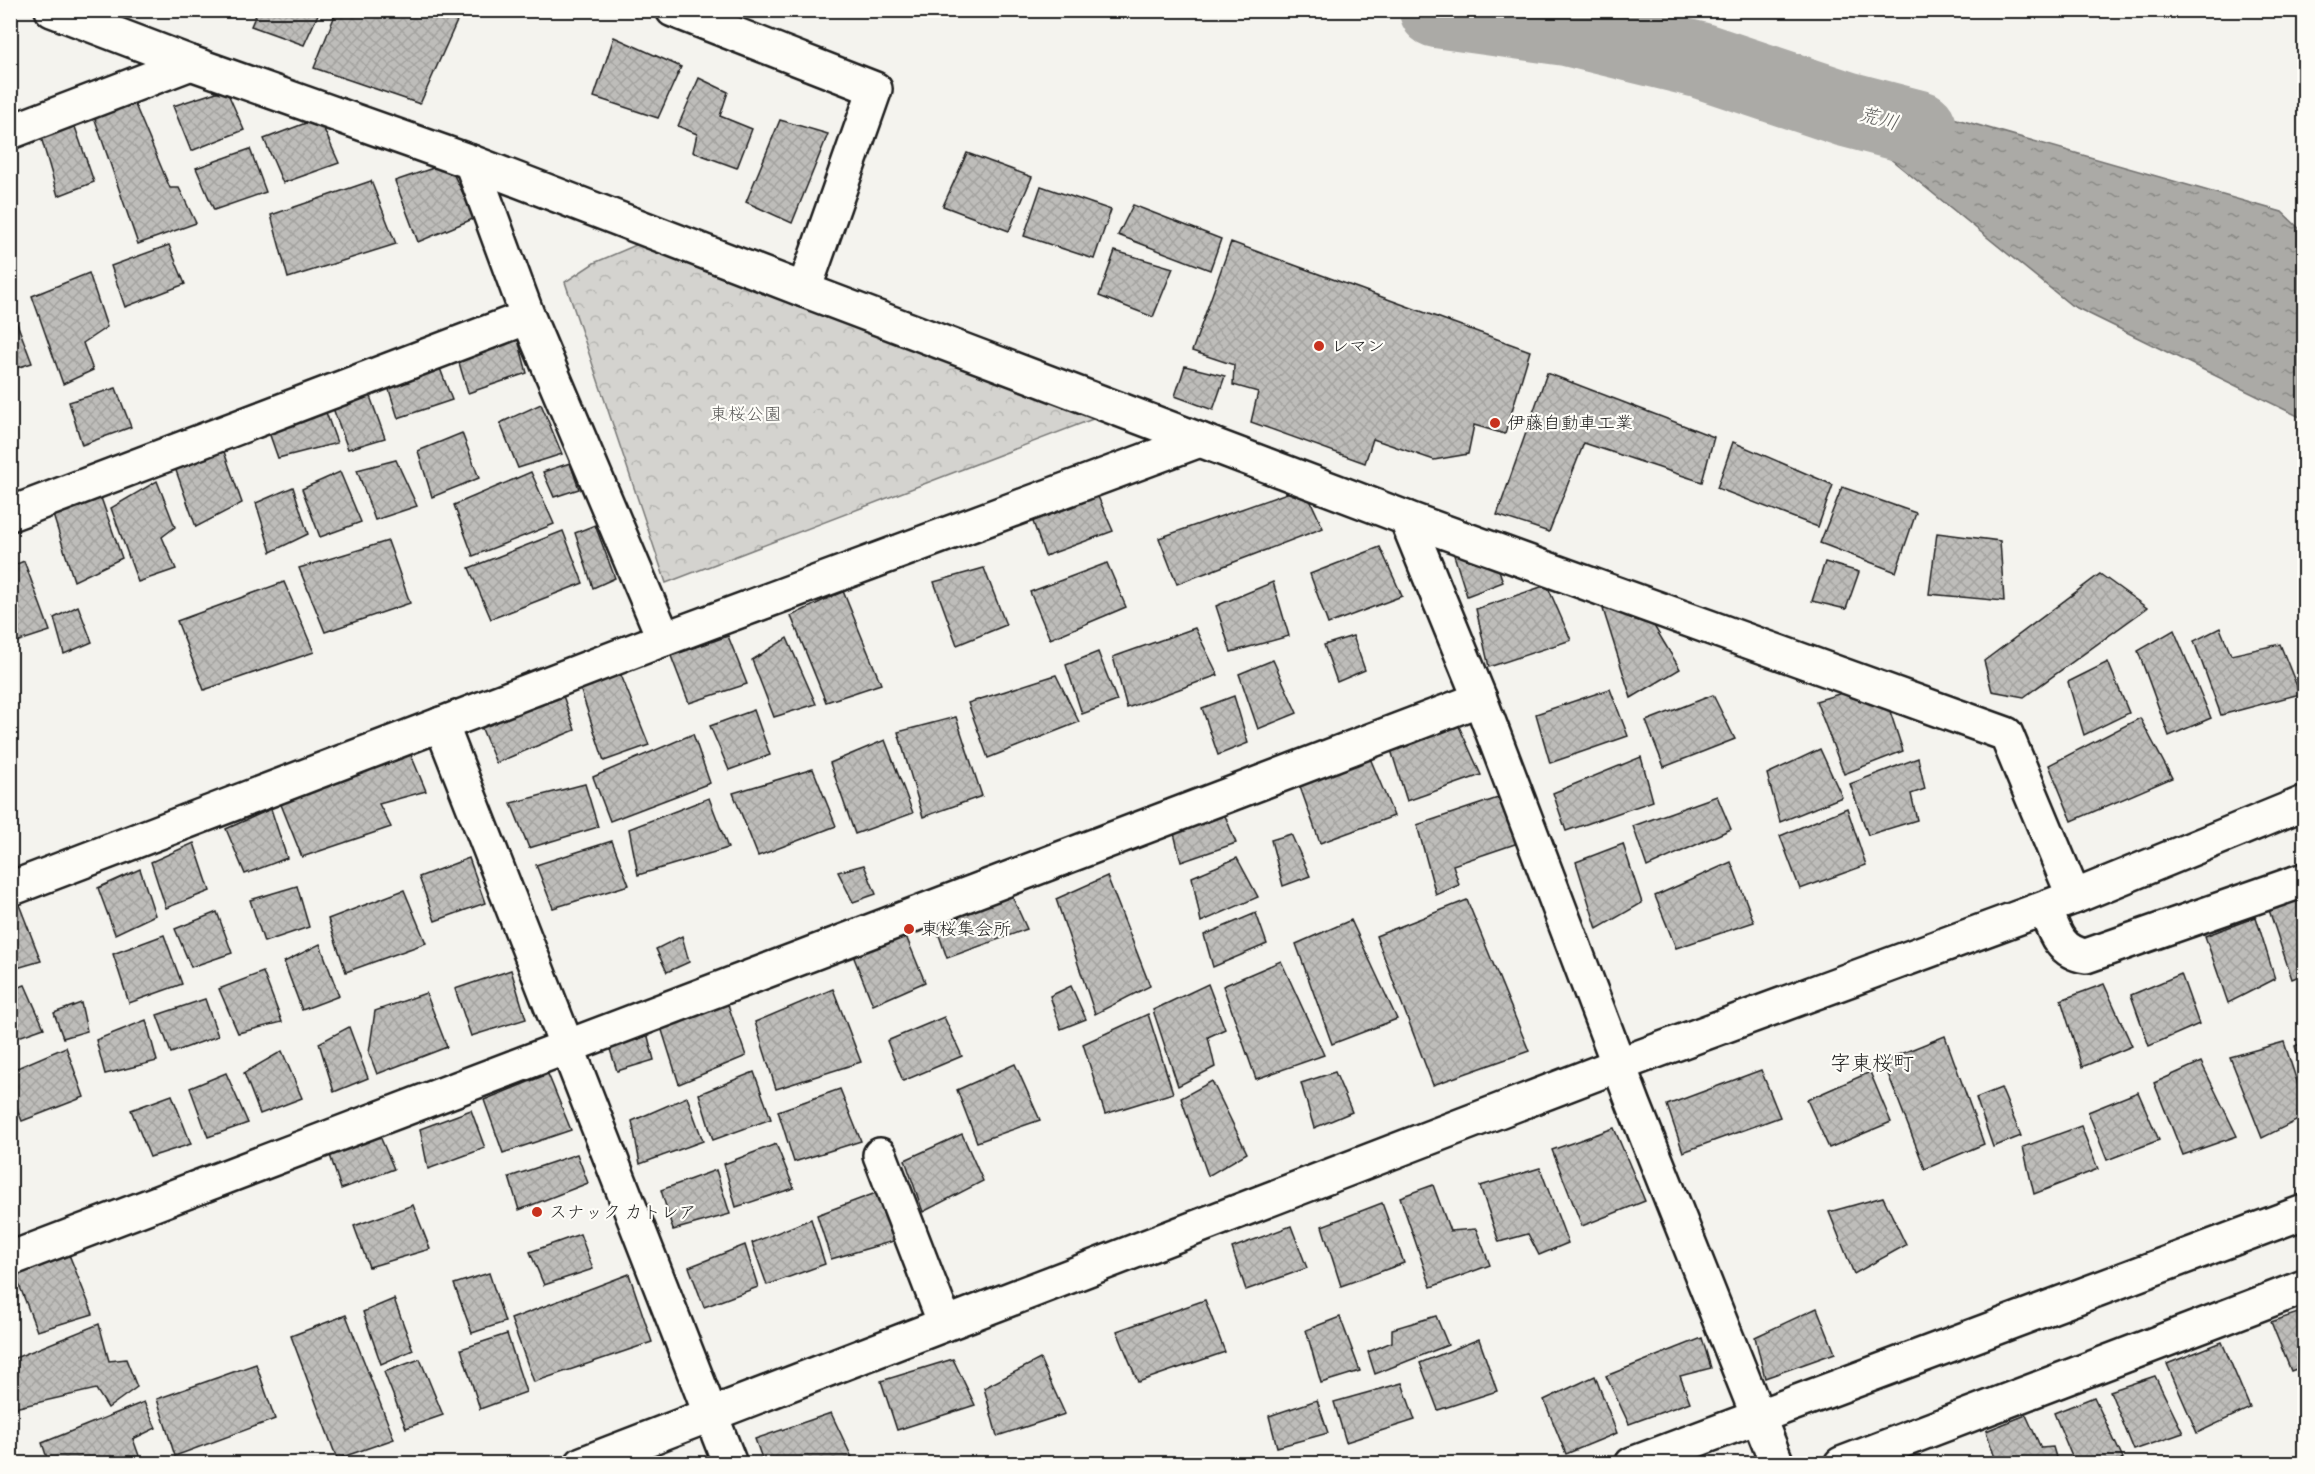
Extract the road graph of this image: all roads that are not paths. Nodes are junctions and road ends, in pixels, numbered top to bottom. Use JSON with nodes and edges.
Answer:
{"nodes":[{"id":1,"x":52,"y":10,"type":"edge"},
{"id":2,"x":673,"y":10,"type":"edge"},
{"id":3,"x":191,"y":63,"type":"junction"},
{"id":4,"x":10,"y":132,"type":"edge"},
{"id":5,"x":471,"y":162,"type":"junction"},
{"id":6,"x":804,"y":290,"type":"junction"},
{"id":7,"x":528,"y":317,"type":"junction"},
{"id":8,"x":1200,"y":440,"type":"junction"},
{"id":9,"x":10,"y":514,"type":"edge"},
{"id":10,"x":1406,"y":518,"type":"junction"},
{"id":11,"x":664,"y":639,"type":"junction"},
{"id":12,"x":1480,"y":699,"type":"junction"},
{"id":13,"x":441,"y":724,"type":"junction"},
{"id":14,"x":2304,"y":803,"type":"edge"},
{"id":15,"x":2304,"y":880,"type":"edge"},
{"id":16,"x":10,"y":889,"type":"edge"},
{"id":17,"x":2060,"y":902,"type":"junction"},
{"id":18,"x":567,"y":1047,"type":"junction"},
{"id":19,"x":1618,"y":1065,"type":"junction"},
{"id":20,"x":880,"y":1155,"type":"dead end"},
{"id":21,"x":2304,"y":1212,"type":"edge"},
{"id":22,"x":10,"y":1259,"type":"edge"},
{"id":23,"x":2304,"y":1287,"type":"edge"},
{"id":24,"x":945,"y":1324,"type":"junction"},
{"id":25,"x":712,"y":1414,"type":"junction"},
{"id":26,"x":1759,"y":1416,"type":"junction"},
{"id":27,"x":582,"y":1464,"type":"edge"},
{"id":28,"x":730,"y":1464,"type":"edge"},
{"id":29,"x":1632,"y":1464,"type":"edge"},
{"id":30,"x":1777,"y":1464,"type":"edge"},
{"id":31,"x":1841,"y":1464,"type":"edge"}],
"edges":[{"from":1,"to":3,"type":"street"},
{"from":2,"to":6,"type":"street"},
{"from":3,"to":4,"type":"street"},
{"from":3,"to":5,"type":"street"},
{"from":5,"to":6,"type":"street"},
{"from":5,"to":7,"type":"street"},
{"from":6,"to":8,"type":"street"},
{"from":7,"to":9,"type":"street"},
{"from":7,"to":11,"type":"street"},
{"from":8,"to":10,"type":"street"},
{"from":8,"to":11,"type":"street"},
{"from":10,"to":12,"type":"street"},
{"from":10,"to":17,"type":"street"},
{"from":11,"to":13,"type":"street"},
{"from":12,"to":18,"type":"street"},
{"from":12,"to":19,"type":"street"},
{"from":13,"to":16,"type":"street"},
{"from":13,"to":18,"type":"street"},
{"from":14,"to":17,"type":"street"},
{"from":15,"to":17,"type":"street"},
{"from":17,"to":19,"type":"street"},
{"from":18,"to":22,"type":"street"},
{"from":18,"to":25,"type":"street"},
{"from":19,"to":24,"type":"street"},
{"from":19,"to":26,"type":"street"},
{"from":20,"to":24,"type":"street"},
{"from":21,"to":26,"type":"street"},
{"from":23,"to":31,"type":"street"},
{"from":24,"to":25,"type":"street"},
{"from":25,"to":27,"type":"street"},
{"from":25,"to":28,"type":"street"},
{"from":26,"to":29,"type":"street"},
{"from":26,"to":30,"type":"street"}]}
